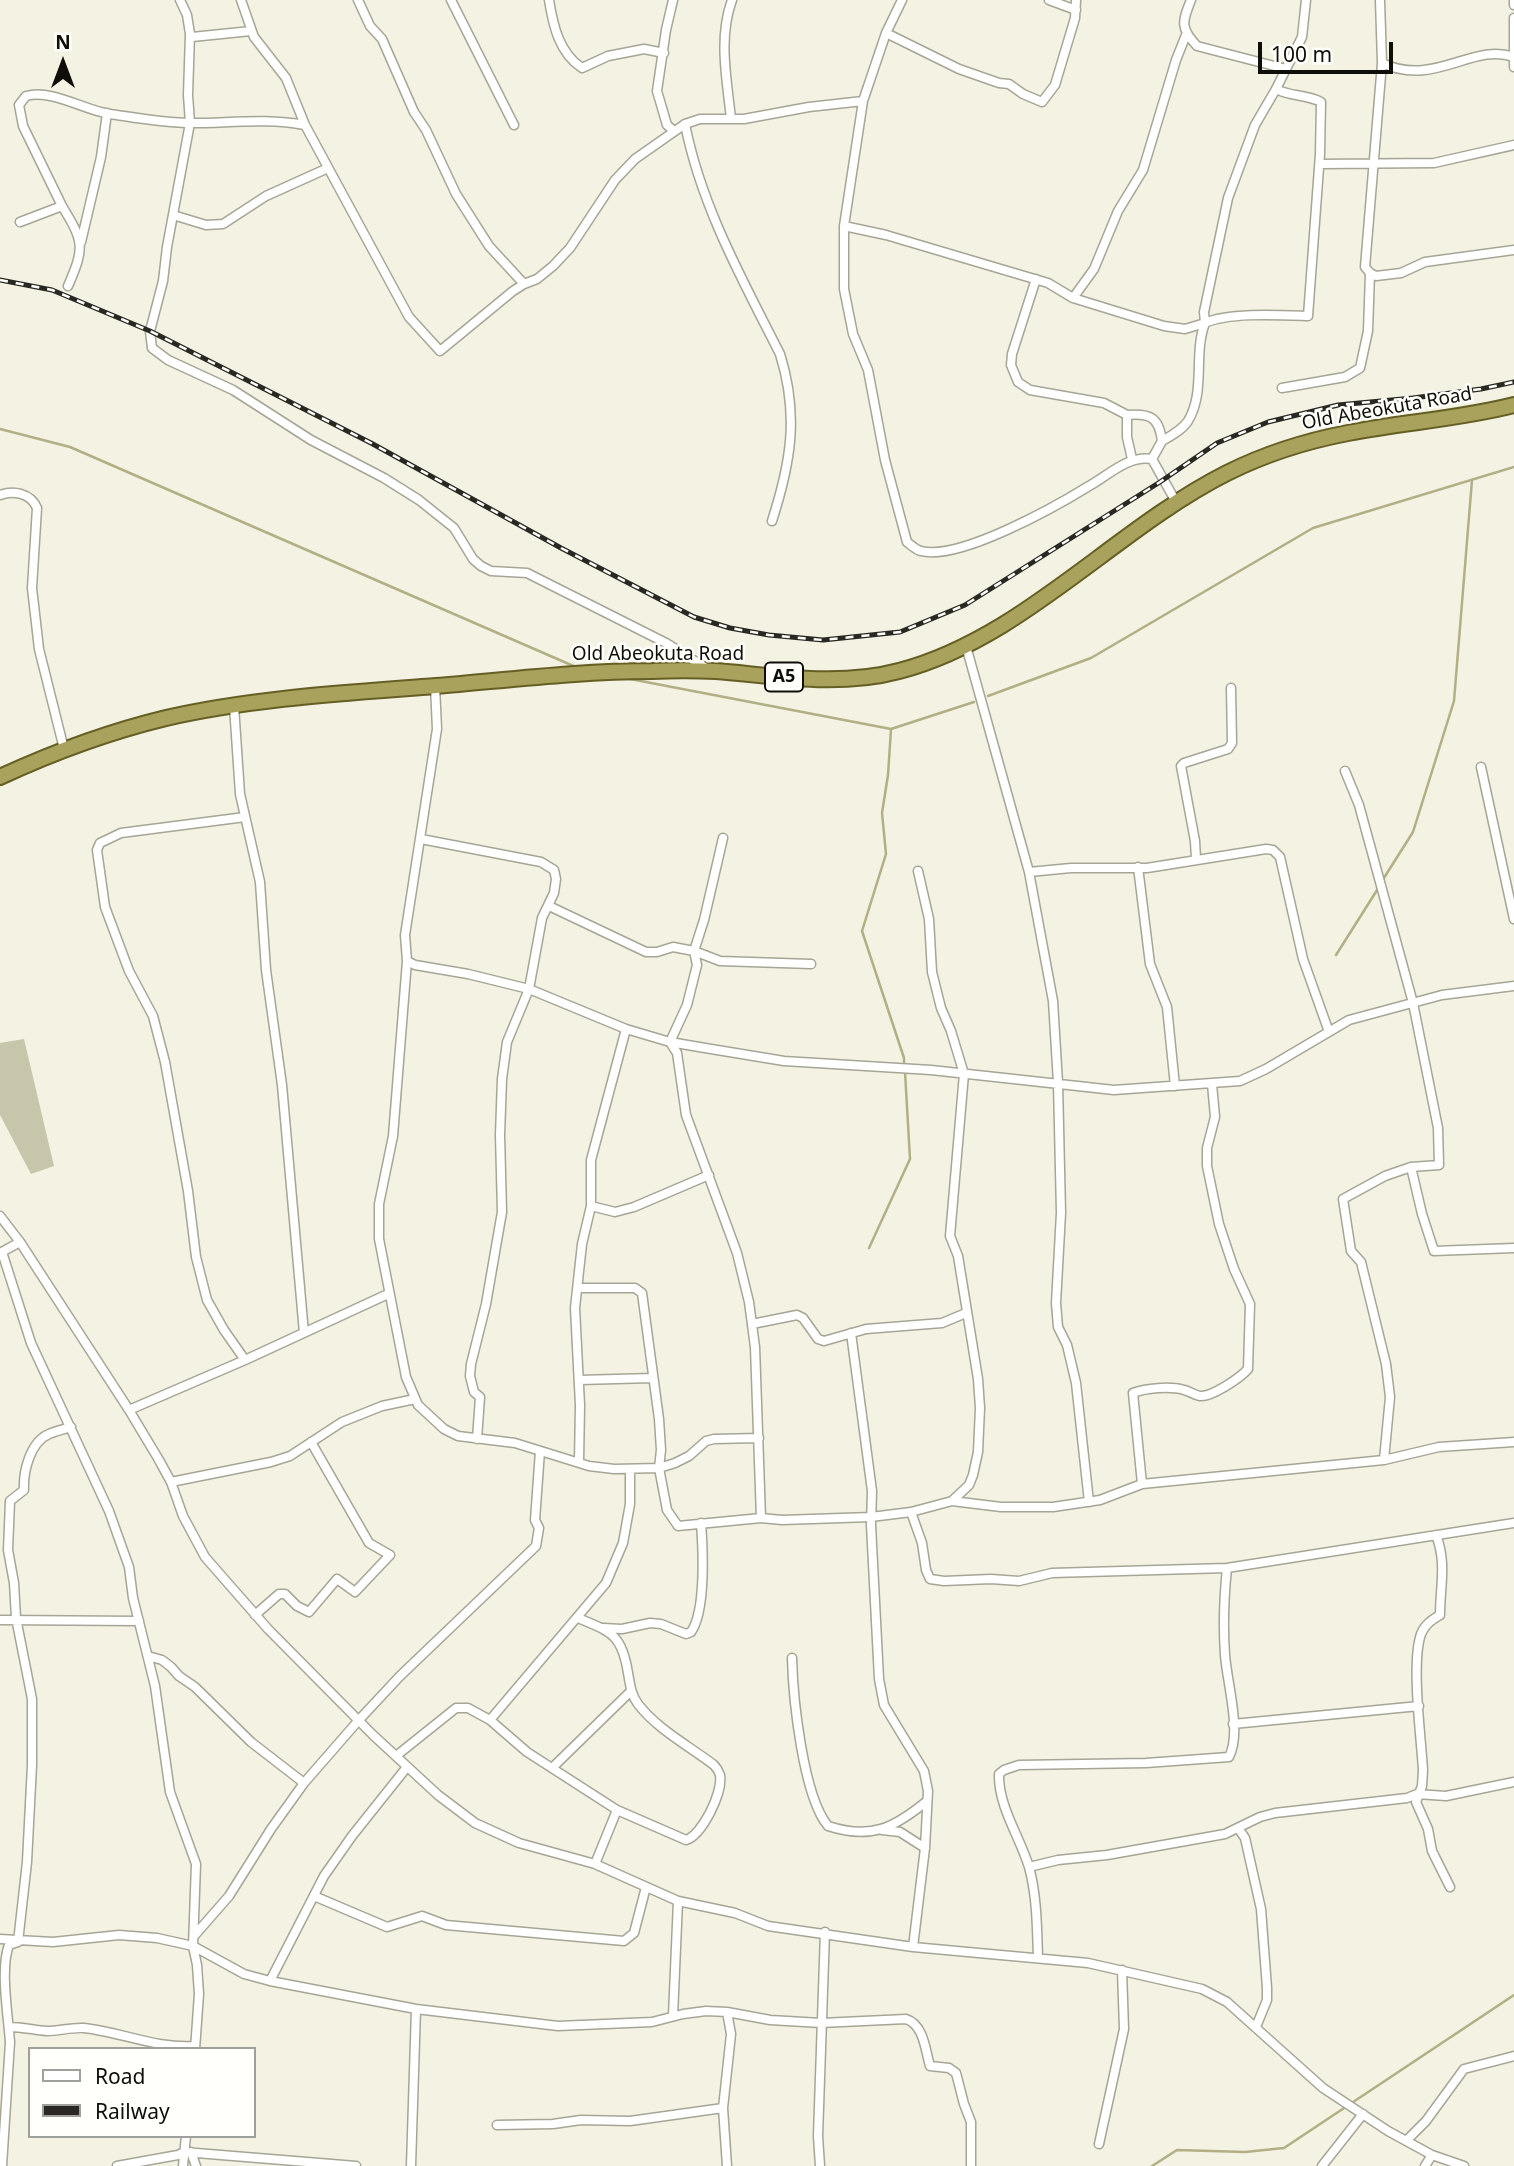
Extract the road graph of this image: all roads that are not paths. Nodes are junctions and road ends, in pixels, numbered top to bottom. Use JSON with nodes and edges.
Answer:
{"nodes":[{"id":1,"x":180,"y":0,"type":"edge"},
{"id":2,"x":241,"y":0,"type":"edge"},
{"id":3,"x":358,"y":0,"type":"edge"},
{"id":4,"x":451,"y":0,"type":"edge"},
{"id":5,"x":549,"y":0,"type":"edge"},
{"id":6,"x":673,"y":0,"type":"edge"},
{"id":7,"x":732,"y":0,"type":"edge"},
{"id":8,"x":902,"y":0,"type":"edge"},
{"id":9,"x":1049,"y":0,"type":"edge"},
{"id":10,"x":1076,"y":0,"type":"edge"},
{"id":11,"x":1191,"y":0,"type":"edge"},
{"id":12,"x":1306,"y":0,"type":"edge"},
{"id":13,"x":1380,"y":0,"type":"edge"},
{"id":14,"x":1514,"y":0,"type":"edge"},
{"id":15,"x":1514,"y":5,"type":"edge"},
{"id":16,"x":1076,"y":10,"type":"junction"},
{"id":17,"x":1514,"y":18,"type":"edge"},
{"id":18,"x":251,"y":32,"type":"junction"},
{"id":19,"x":886,"y":33,"type":"junction"},
{"id":20,"x":190,"y":34,"type":"junction"},
{"id":21,"x":1186,"y":35,"type":"junction"},
{"id":22,"x":664,"y":53,"type":"junction"},
{"id":23,"x":1514,"y":57,"type":"edge"},
{"id":24,"x":1382,"y":63,"type":"junction"},
{"id":25,"x":1514,"y":67,"type":"edge"},
{"id":26,"x":1286,"y":69,"type":"junction"},
{"id":27,"x":1276,"y":89,"type":"junction"},
{"id":28,"x":863,"y":101,"type":"junction"},
{"id":29,"x":107,"y":113,"type":"junction"},
{"id":30,"x":731,"y":119,"type":"junction"},
{"id":31,"x":190,"y":123,"type":"junction"},
{"id":32,"x":685,"y":124,"type":"junction"},
{"id":33,"x":305,"y":125,"type":"junction"},
{"id":34,"x":514,"y":125,"type":"dead end"},
{"id":35,"x":674,"y":131,"type":"junction"},
{"id":36,"x":1514,"y":145,"type":"edge"},
{"id":37,"x":1320,"y":164,"type":"junction"},
{"id":38,"x":1373,"y":164,"type":"junction"},
{"id":39,"x":328,"y":168,"type":"junction"},
{"id":40,"x":62,"y":206,"type":"junction"},
{"id":41,"x":173,"y":215,"type":"junction"},
{"id":42,"x":20,"y":222,"type":"dead end"},
{"id":43,"x":844,"y":226,"type":"junction"},
{"id":44,"x":81,"y":242,"type":"junction"},
{"id":45,"x":1514,"y":250,"type":"edge"},
{"id":46,"x":1370,"y":273,"type":"junction"},
{"id":47,"x":1036,"y":279,"type":"junction"},
{"id":48,"x":524,"y":284,"type":"junction"},
{"id":49,"x":68,"y":286,"type":"dead end"},
{"id":50,"x":1073,"y":298,"type":"junction"},
{"id":51,"x":1205,"y":323,"type":"junction"},
{"id":52,"x":1282,"y":388,"type":"dead end"},
{"id":53,"x":1514,"y":405,"type":"edge"},
{"id":54,"x":1127,"y":415,"type":"junction"},
{"id":55,"x":1162,"y":442,"type":"junction"},
{"id":56,"x":1132,"y":459,"type":"junction"},
{"id":57,"x":1152,"y":459,"type":"junction"},
{"id":58,"x":0,"y":495,"type":"edge"},
{"id":59,"x":1176,"y":502,"type":"junction"},
{"id":60,"x":772,"y":521,"type":"dead end"},
{"id":61,"x":966,"y":646,"type":"junction"},
{"id":62,"x":710,"y":671,"type":"junction"},
{"id":63,"x":435,"y":686,"type":"junction"},
{"id":64,"x":1231,"y":688,"type":"dead end"},
{"id":65,"x":234,"y":706,"type":"junction"},
{"id":66,"x":64,"y":749,"type":"junction"},
{"id":67,"x":1481,"y":767,"type":"dead end"},
{"id":68,"x":1345,"y":771,"type":"dead end"},
{"id":69,"x":0,"y":777,"type":"edge"},
{"id":70,"x":245,"y":817,"type":"junction"},
{"id":71,"x":723,"y":838,"type":"dead end"},
{"id":72,"x":421,"y":839,"type":"junction"},
{"id":73,"x":1196,"y":859,"type":"junction"},
{"id":74,"x":1139,"y":867,"type":"junction"},
{"id":75,"x":918,"y":871,"type":"dead end"},
{"id":76,"x":1029,"y":872,"type":"junction"},
{"id":77,"x":549,"y":906,"type":"junction"},
{"id":78,"x":1514,"y":919,"type":"edge"},
{"id":79,"x":694,"y":951,"type":"junction"},
{"id":80,"x":407,"y":961,"type":"junction"},
{"id":81,"x":811,"y":964,"type":"dead end"},
{"id":82,"x":1514,"y":986,"type":"edge"},
{"id":83,"x":528,"y":989,"type":"junction"},
{"id":84,"x":1413,"y":1003,"type":"junction"},
{"id":85,"x":626,"y":1029,"type":"junction"},
{"id":86,"x":1329,"y":1032,"type":"junction"},
{"id":87,"x":670,"y":1042,"type":"junction"},
{"id":88,"x":964,"y":1074,"type":"junction"},
{"id":89,"x":1058,"y":1083,"type":"junction"},
{"id":90,"x":1212,"y":1084,"type":"junction"},
{"id":91,"x":1175,"y":1086,"type":"junction"},
{"id":92,"x":1411,"y":1167,"type":"junction"},
{"id":93,"x":709,"y":1175,"type":"junction"},
{"id":94,"x":591,"y":1206,"type":"junction"},
{"id":95,"x":0,"y":1216,"type":"edge"},
{"id":96,"x":20,"y":1242,"type":"junction"},
{"id":97,"x":1514,"y":1248,"type":"edge"},
{"id":98,"x":1,"y":1253,"type":"edge"},
{"id":99,"x":578,"y":1287,"type":"junction"},
{"id":100,"x":388,"y":1294,"type":"junction"},
{"id":101,"x":966,"y":1313,"type":"junction"},
{"id":102,"x":752,"y":1324,"type":"junction"},
{"id":103,"x":304,"y":1333,"type":"junction"},
{"id":104,"x":851,"y":1333,"type":"junction"},
{"id":105,"x":246,"y":1360,"type":"junction"},
{"id":106,"x":653,"y":1378,"type":"junction"},
{"id":107,"x":579,"y":1380,"type":"junction"},
{"id":108,"x":415,"y":1399,"type":"junction"},
{"id":109,"x":130,"y":1410,"type":"junction"},
{"id":110,"x":71,"y":1427,"type":"junction"},
{"id":111,"x":759,"y":1438,"type":"junction"},
{"id":112,"x":477,"y":1439,"type":"junction"},
{"id":113,"x":311,"y":1442,"type":"junction"},
{"id":114,"x":1514,"y":1442,"type":"edge"},
{"id":115,"x":540,"y":1451,"type":"junction"},
{"id":116,"x":1384,"y":1460,"type":"junction"},
{"id":117,"x":579,"y":1462,"type":"junction"},
{"id":118,"x":659,"y":1468,"type":"junction"},
{"id":119,"x":630,"y":1470,"type":"junction"},
{"id":120,"x":171,"y":1482,"type":"junction"},
{"id":121,"x":1142,"y":1484,"type":"junction"},
{"id":122,"x":952,"y":1501,"type":"junction"},
{"id":123,"x":1089,"y":1502,"type":"junction"},
{"id":124,"x":911,"y":1512,"type":"junction"},
{"id":125,"x":871,"y":1517,"type":"junction"},
{"id":126,"x":761,"y":1518,"type":"junction"},
{"id":127,"x":701,"y":1523,"type":"junction"},
{"id":128,"x":1514,"y":1523,"type":"edge"},
{"id":129,"x":1436,"y":1535,"type":"junction"},
{"id":130,"x":1227,"y":1569,"type":"junction"},
{"id":131,"x":255,"y":1615,"type":"junction"},
{"id":132,"x":16,"y":1618,"type":"junction"},
{"id":133,"x":578,"y":1618,"type":"junction"},
{"id":134,"x":0,"y":1620,"type":"edge"},
{"id":135,"x":139,"y":1621,"type":"junction"},
{"id":136,"x":603,"y":1628,"type":"junction"},
{"id":137,"x":148,"y":1656,"type":"junction"},
{"id":138,"x":792,"y":1658,"type":"dead end"},
{"id":139,"x":631,"y":1691,"type":"junction"},
{"id":140,"x":1419,"y":1706,"type":"junction"},
{"id":141,"x":490,"y":1720,"type":"junction"},
{"id":142,"x":358,"y":1721,"type":"junction"},
{"id":143,"x":1234,"y":1724,"type":"junction"},
{"id":144,"x":396,"y":1756,"type":"junction"},
{"id":145,"x":407,"y":1767,"type":"junction"},
{"id":146,"x":552,"y":1768,"type":"junction"},
{"id":147,"x":1514,"y":1782,"type":"edge"},
{"id":148,"x":304,"y":1783,"type":"junction"},
{"id":149,"x":1417,"y":1794,"type":"junction"},
{"id":150,"x":927,"y":1801,"type":"junction"},
{"id":151,"x":617,"y":1810,"type":"junction"},
{"id":152,"x":1238,"y":1828,"type":"junction"},
{"id":153,"x":882,"y":1830,"type":"junction"},
{"id":154,"x":925,"y":1847,"type":"junction"},
{"id":155,"x":595,"y":1864,"type":"junction"},
{"id":156,"x":1029,"y":1867,"type":"junction"},
{"id":157,"x":646,"y":1887,"type":"junction"},
{"id":158,"x":1450,"y":1887,"type":"dead end"},
{"id":159,"x":314,"y":1896,"type":"junction"},
{"id":160,"x":678,"y":1901,"type":"junction"},
{"id":161,"x":825,"y":1932,"type":"junction"},
{"id":162,"x":194,"y":1936,"type":"junction"},
{"id":163,"x":0,"y":1939,"type":"edge"},
{"id":164,"x":18,"y":1941,"type":"junction"},
{"id":165,"x":193,"y":1946,"type":"junction"},
{"id":166,"x":913,"y":1947,"type":"junction"},
{"id":167,"x":1038,"y":1958,"type":"junction"},
{"id":168,"x":1122,"y":1970,"type":"junction"},
{"id":169,"x":270,"y":1981,"type":"junction"},
{"id":170,"x":416,"y":2009,"type":"junction"},
{"id":171,"x":727,"y":2012,"type":"junction"},
{"id":172,"x":673,"y":2016,"type":"junction"},
{"id":173,"x":821,"y":2023,"type":"junction"},
{"id":174,"x":9,"y":2026,"type":"junction"},
{"id":175,"x":1256,"y":2027,"type":"junction"},
{"id":176,"x":195,"y":2047,"type":"edge"},
{"id":177,"x":1514,"y":2056,"type":"edge"},
{"id":178,"x":3,"y":2097,"type":"edge"},
{"id":179,"x":723,"y":2108,"type":"junction"},
{"id":180,"x":1363,"y":2115,"type":"junction"},
{"id":181,"x":497,"y":2125,"type":"dead end"},
{"id":182,"x":186,"y":2138,"type":"edge"},
{"id":183,"x":1407,"y":2140,"type":"junction"},
{"id":184,"x":1099,"y":2144,"type":"dead end"},
{"id":185,"x":188,"y":2152,"type":"junction"},
{"id":186,"x":1432,"y":2155,"type":"junction"},
{"id":187,"x":728,"y":2165,"type":"edge"},
{"id":188,"x":2,"y":2166,"type":"edge"},
{"id":189,"x":117,"y":2166,"type":"edge"},
{"id":190,"x":183,"y":2166,"type":"edge"},
{"id":191,"x":196,"y":2166,"type":"edge"},
{"id":192,"x":356,"y":2166,"type":"edge"},
{"id":193,"x":411,"y":2166,"type":"edge"},
{"id":194,"x":820,"y":2166,"type":"edge"},
{"id":195,"x":971,"y":2166,"type":"edge"},
{"id":196,"x":1322,"y":2166,"type":"edge"},
{"id":197,"x":1425,"y":2166,"type":"edge"},
{"id":198,"x":1464,"y":2166,"type":"edge"}],
"edges":[{"from":1,"to":20,"type":"street"},
{"from":2,"to":18,"type":"street"},
{"from":3,"to":48,"type":"street"},
{"from":4,"to":34,"type":"street"},
{"from":5,"to":22,"type":"street"},
{"from":6,"to":22,"type":"street"},
{"from":7,"to":30,"type":"street"},
{"from":8,"to":19,"type":"street"},
{"from":9,"to":16,"type":"street"},
{"from":10,"to":16,"type":"street"},
{"from":11,"to":21,"type":"street"},
{"from":12,"to":26,"type":"street"},
{"from":13,"to":24,"type":"street"},
{"from":14,"to":15,"type":"street"},
{"from":16,"to":19,"type":"street"},
{"from":17,"to":23,"type":"street"},
{"from":18,"to":20,"type":"street"},
{"from":18,"to":33,"type":"street"},
{"from":19,"to":28,"type":"street"},
{"from":20,"to":31,"type":"street"},
{"from":21,"to":26,"type":"street"},
{"from":21,"to":50,"type":"street"},
{"from":22,"to":35,"type":"street"},
{"from":23,"to":24,"type":"street"},
{"from":23,"to":25,"type":"street"},
{"from":24,"to":38,"type":"street"},
{"from":26,"to":27,"type":"street"},
{"from":27,"to":37,"type":"street"},
{"from":27,"to":51,"type":"street"},
{"from":28,"to":30,"type":"street"},
{"from":28,"to":43,"type":"street"},
{"from":29,"to":31,"type":"street"},
{"from":29,"to":40,"type":"street"},
{"from":29,"to":44,"type":"street"},
{"from":30,"to":32,"type":"street"},
{"from":31,"to":33,"type":"street"},
{"from":31,"to":41,"type":"street"},
{"from":32,"to":35,"type":"street"},
{"from":32,"to":60,"type":"street"},
{"from":33,"to":39,"type":"street"},
{"from":35,"to":48,"type":"street"},
{"from":36,"to":38,"type":"street"},
{"from":37,"to":38,"type":"street"},
{"from":37,"to":51,"type":"street"},
{"from":38,"to":46,"type":"street"},
{"from":39,"to":41,"type":"street"},
{"from":39,"to":48,"type":"street"},
{"from":40,"to":42,"type":"street"},
{"from":40,"to":44,"type":"street"},
{"from":41,"to":62,"type":"street"},
{"from":43,"to":47,"type":"street"},
{"from":43,"to":56,"type":"street"},
{"from":44,"to":49,"type":"street"},
{"from":45,"to":46,"type":"street"},
{"from":46,"to":52,"type":"street"},
{"from":47,"to":50,"type":"street"},
{"from":47,"to":54,"type":"street"},
{"from":50,"to":51,"type":"street"},
{"from":51,"to":55,"type":"street"},
{"from":53,"to":59,"type":"highway","name":"Old Abeokuta Road","number":"A5"},
{"from":54,"to":55,"type":"street"},
{"from":54,"to":56,"type":"street"},
{"from":55,"to":57,"type":"street"},
{"from":56,"to":57,"type":"street"},
{"from":57,"to":59,"type":"street"},
{"from":58,"to":66,"type":"street"},
{"from":59,"to":61,"type":"highway","name":"Old Abeokuta Road","number":"A5"},
{"from":61,"to":62,"type":"highway","name":"Old Abeokuta Road","number":"A5"},
{"from":61,"to":76,"type":"street"},
{"from":62,"to":63,"type":"highway","name":"Old Abeokuta Road","number":"A5"},
{"from":63,"to":65,"type":"highway","name":"Old Abeokuta Road","number":"A5"},
{"from":63,"to":72,"type":"street"},
{"from":64,"to":73,"type":"street"},
{"from":65,"to":66,"type":"highway","name":"Old Abeokuta Road","number":"A5"},
{"from":65,"to":70,"type":"street"},
{"from":66,"to":69,"type":"highway","name":"Old Abeokuta Road","number":"A5"},
{"from":67,"to":78,"type":"street"},
{"from":68,"to":84,"type":"street"},
{"from":70,"to":103,"type":"street"},
{"from":70,"to":105,"type":"street"},
{"from":71,"to":79,"type":"street"},
{"from":72,"to":77,"type":"street"},
{"from":72,"to":80,"type":"street"},
{"from":73,"to":74,"type":"street"},
{"from":73,"to":86,"type":"street"},
{"from":74,"to":76,"type":"street"},
{"from":74,"to":91,"type":"street"},
{"from":75,"to":88,"type":"street"},
{"from":76,"to":89,"type":"street"},
{"from":77,"to":79,"type":"street"},
{"from":77,"to":83,"type":"street"},
{"from":79,"to":81,"type":"street"},
{"from":79,"to":87,"type":"street"},
{"from":80,"to":83,"type":"street"},
{"from":80,"to":100,"type":"street"},
{"from":82,"to":84,"type":"street"},
{"from":83,"to":85,"type":"street"},
{"from":83,"to":112,"type":"street"},
{"from":84,"to":86,"type":"street"},
{"from":84,"to":92,"type":"street"},
{"from":85,"to":87,"type":"street"},
{"from":85,"to":94,"type":"street"},
{"from":86,"to":90,"type":"street"},
{"from":87,"to":88,"type":"street"},
{"from":87,"to":93,"type":"street"},
{"from":88,"to":89,"type":"street"},
{"from":88,"to":101,"type":"street"},
{"from":89,"to":91,"type":"street"},
{"from":89,"to":123,"type":"street"},
{"from":90,"to":91,"type":"street"},
{"from":90,"to":121,"type":"street"},
{"from":92,"to":97,"type":"street"},
{"from":92,"to":116,"type":"street"},
{"from":93,"to":94,"type":"street"},
{"from":93,"to":102,"type":"street"},
{"from":94,"to":99,"type":"street"},
{"from":95,"to":96,"type":"street"},
{"from":96,"to":98,"type":"street"},
{"from":96,"to":109,"type":"street"},
{"from":98,"to":110,"type":"street"},
{"from":99,"to":106,"type":"street"},
{"from":99,"to":107,"type":"street"},
{"from":100,"to":103,"type":"street"},
{"from":100,"to":108,"type":"street"},
{"from":101,"to":104,"type":"street"},
{"from":101,"to":122,"type":"street"},
{"from":102,"to":104,"type":"street"},
{"from":102,"to":111,"type":"street"},
{"from":103,"to":105,"type":"street"},
{"from":104,"to":125,"type":"street"},
{"from":105,"to":109,"type":"street"},
{"from":106,"to":107,"type":"street"},
{"from":106,"to":118,"type":"street"},
{"from":107,"to":117,"type":"street"},
{"from":108,"to":112,"type":"street"},
{"from":108,"to":113,"type":"street"},
{"from":109,"to":120,"type":"street"},
{"from":110,"to":132,"type":"street"},
{"from":110,"to":135,"type":"street"},
{"from":111,"to":118,"type":"street"},
{"from":111,"to":126,"type":"street"},
{"from":112,"to":115,"type":"street"},
{"from":113,"to":120,"type":"street"},
{"from":113,"to":131,"type":"street"},
{"from":114,"to":116,"type":"street"},
{"from":115,"to":117,"type":"street"},
{"from":115,"to":142,"type":"street"},
{"from":116,"to":121,"type":"street"},
{"from":117,"to":119,"type":"street"},
{"from":118,"to":119,"type":"street"},
{"from":118,"to":127,"type":"street"},
{"from":119,"to":133,"type":"street"},
{"from":120,"to":131,"type":"street"},
{"from":121,"to":123,"type":"street"},
{"from":122,"to":123,"type":"street"},
{"from":122,"to":124,"type":"street"},
{"from":124,"to":125,"type":"street"},
{"from":124,"to":130,"type":"street"},
{"from":125,"to":126,"type":"street"},
{"from":125,"to":150,"type":"street"},
{"from":126,"to":127,"type":"street"},
{"from":127,"to":136,"type":"street"},
{"from":128,"to":129,"type":"street"},
{"from":129,"to":130,"type":"street"},
{"from":129,"to":140,"type":"street"},
{"from":130,"to":143,"type":"street"},
{"from":131,"to":142,"type":"street"},
{"from":132,"to":134,"type":"street"},
{"from":132,"to":135,"type":"street"},
{"from":132,"to":164,"type":"street"},
{"from":133,"to":136,"type":"street"},
{"from":133,"to":141,"type":"street"},
{"from":135,"to":137,"type":"street"},
{"from":136,"to":139,"type":"street"},
{"from":137,"to":148,"type":"street"},
{"from":137,"to":162,"type":"street"},
{"from":138,"to":153,"type":"street"},
{"from":139,"to":146,"type":"street"},
{"from":139,"to":151,"type":"street"},
{"from":140,"to":143,"type":"street"},
{"from":140,"to":149,"type":"street"},
{"from":141,"to":144,"type":"street"},
{"from":141,"to":146,"type":"street"},
{"from":142,"to":144,"type":"street"},
{"from":142,"to":148,"type":"street"},
{"from":143,"to":156,"type":"street"},
{"from":144,"to":145,"type":"street"},
{"from":145,"to":155,"type":"street"},
{"from":145,"to":159,"type":"street"},
{"from":146,"to":151,"type":"street"},
{"from":147,"to":149,"type":"street"},
{"from":148,"to":162,"type":"street"},
{"from":149,"to":152,"type":"street"},
{"from":149,"to":158,"type":"street"},
{"from":150,"to":153,"type":"street"},
{"from":150,"to":154,"type":"street"},
{"from":151,"to":155,"type":"street"},
{"from":152,"to":156,"type":"street"},
{"from":152,"to":175,"type":"street"},
{"from":153,"to":154,"type":"street"},
{"from":154,"to":166,"type":"street"},
{"from":155,"to":157,"type":"street"},
{"from":156,"to":167,"type":"street"},
{"from":157,"to":159,"type":"street"},
{"from":157,"to":160,"type":"street"},
{"from":159,"to":169,"type":"street"},
{"from":160,"to":161,"type":"street"},
{"from":160,"to":172,"type":"street"},
{"from":161,"to":166,"type":"street"},
{"from":161,"to":173,"type":"street"},
{"from":162,"to":165,"type":"street"},
{"from":163,"to":164,"type":"street"},
{"from":164,"to":165,"type":"street"},
{"from":164,"to":174,"type":"street"},
{"from":165,"to":169,"type":"street"},
{"from":165,"to":176,"type":"street"},
{"from":166,"to":167,"type":"street"},
{"from":167,"to":168,"type":"street"},
{"from":168,"to":175,"type":"street"},
{"from":168,"to":184,"type":"street"},
{"from":169,"to":170,"type":"street"},
{"from":170,"to":172,"type":"street"},
{"from":170,"to":193,"type":"street"},
{"from":171,"to":172,"type":"street"},
{"from":171,"to":173,"type":"street"},
{"from":171,"to":179,"type":"street"},
{"from":173,"to":194,"type":"street"},
{"from":173,"to":195,"type":"street"},
{"from":174,"to":176,"type":"street"},
{"from":174,"to":178,"type":"street"},
{"from":175,"to":180,"type":"street"},
{"from":177,"to":183,"type":"street"},
{"from":178,"to":188,"type":"street"},
{"from":179,"to":181,"type":"street"},
{"from":179,"to":187,"type":"street"},
{"from":180,"to":183,"type":"street"},
{"from":180,"to":196,"type":"street"},
{"from":182,"to":185,"type":"street"},
{"from":183,"to":186,"type":"street"},
{"from":185,"to":189,"type":"street"},
{"from":185,"to":190,"type":"street"},
{"from":185,"to":191,"type":"street"},
{"from":185,"to":192,"type":"street"},
{"from":186,"to":197,"type":"street"},
{"from":186,"to":198,"type":"street"}]}
